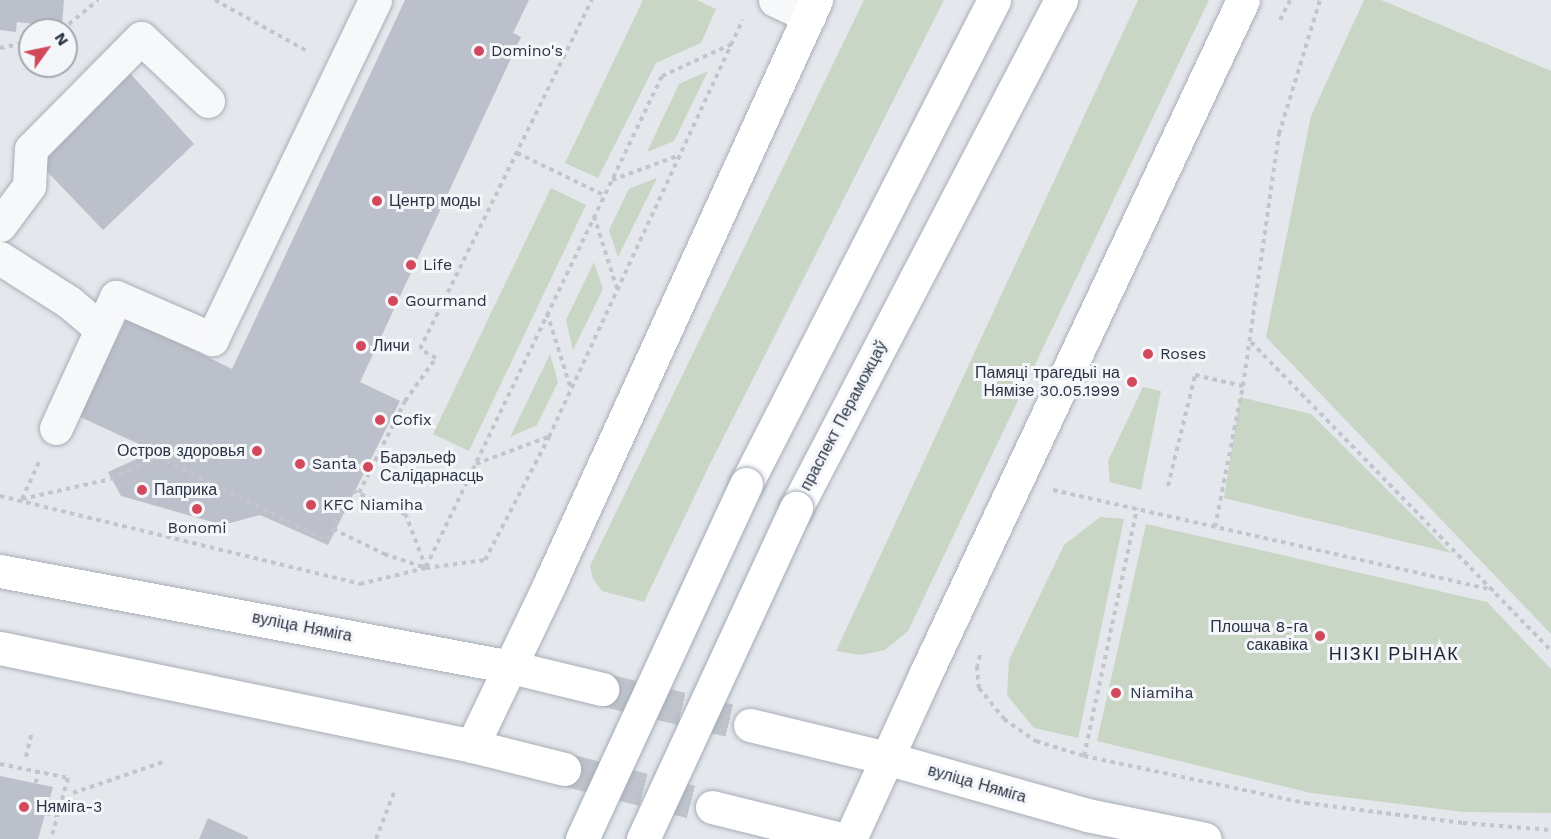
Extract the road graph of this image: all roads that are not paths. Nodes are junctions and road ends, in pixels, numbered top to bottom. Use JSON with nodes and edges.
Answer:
{"nodes":[{"id":1,"x":375,"y":0,"type":"edge"},
{"id":2,"x":994,"y":0,"type":"edge"},
{"id":3,"x":1061,"y":0,"type":"edge"},
{"id":4,"x":1243,"y":0,"type":"edge"},
{"id":5,"x":761,"y":5,"type":"edge"},
{"id":6,"x":813,"y":8,"type":"edge"},
{"id":7,"x":208,"y":101,"type":"dead end"},
{"id":8,"x":0,"y":225,"type":"edge"},
{"id":9,"x":0,"y":258,"type":"edge"},
{"id":10,"x":101,"y":329,"type":"junction"},
{"id":11,"x":56,"y":428,"type":"dead end"},
{"id":12,"x":0,"y":571,"type":"edge"},
{"id":13,"x":0,"y":648,"type":"edge"},
{"id":14,"x":511,"y":667,"type":"junction"},
{"id":15,"x":602,"y":689,"type":"tunnel mouth"},
{"id":16,"x":750,"y":725,"type":"tunnel mouth"},
{"id":17,"x":472,"y":746,"type":"junction"},
{"id":18,"x":886,"y":758,"type":"junction"},
{"id":19,"x":564,"y":769,"type":"tunnel mouth"},
{"id":20,"x":712,"y":807,"type":"tunnel mouth"},
{"id":21,"x":582,"y":839,"type":"edge"},
{"id":22,"x":643,"y":839,"type":"edge"},
{"id":23,"x":841,"y":839,"type":"edge"},
{"id":24,"x":850,"y":839,"type":"edge"},
{"id":25,"x":1205,"y":839,"type":"edge"}],
"edges":[{"from":1,"to":10,"type":"lane"},
{"from":2,"to":21,"type":"main road","bridge":true},
{"from":3,"to":22,"type":"main road","name":"праспект Пераможцаў","bridge":true},
{"from":4,"to":18,"type":"main road"},
{"from":5,"to":6,"type":"lane"},
{"from":6,"to":14,"type":"main road"},
{"from":7,"to":8,"type":"lane"},
{"from":9,"to":10,"type":"lane"},
{"from":10,"to":11,"type":"lane"},
{"from":12,"to":14,"type":"main road","name":"вуліца Няміга"},
{"from":13,"to":17,"type":"main road"},
{"from":14,"to":15,"type":"main road","name":"вуліца Няміга"},
{"from":14,"to":17,"type":"main road"},
{"from":16,"to":18,"type":"main road","name":"вуліца Няміга"},
{"from":17,"to":19,"type":"main road"},
{"from":18,"to":24,"type":"main road"},
{"from":18,"to":25,"type":"main road","name":"вуліца Няміга"},
{"from":20,"to":23,"type":"main road"}]}
